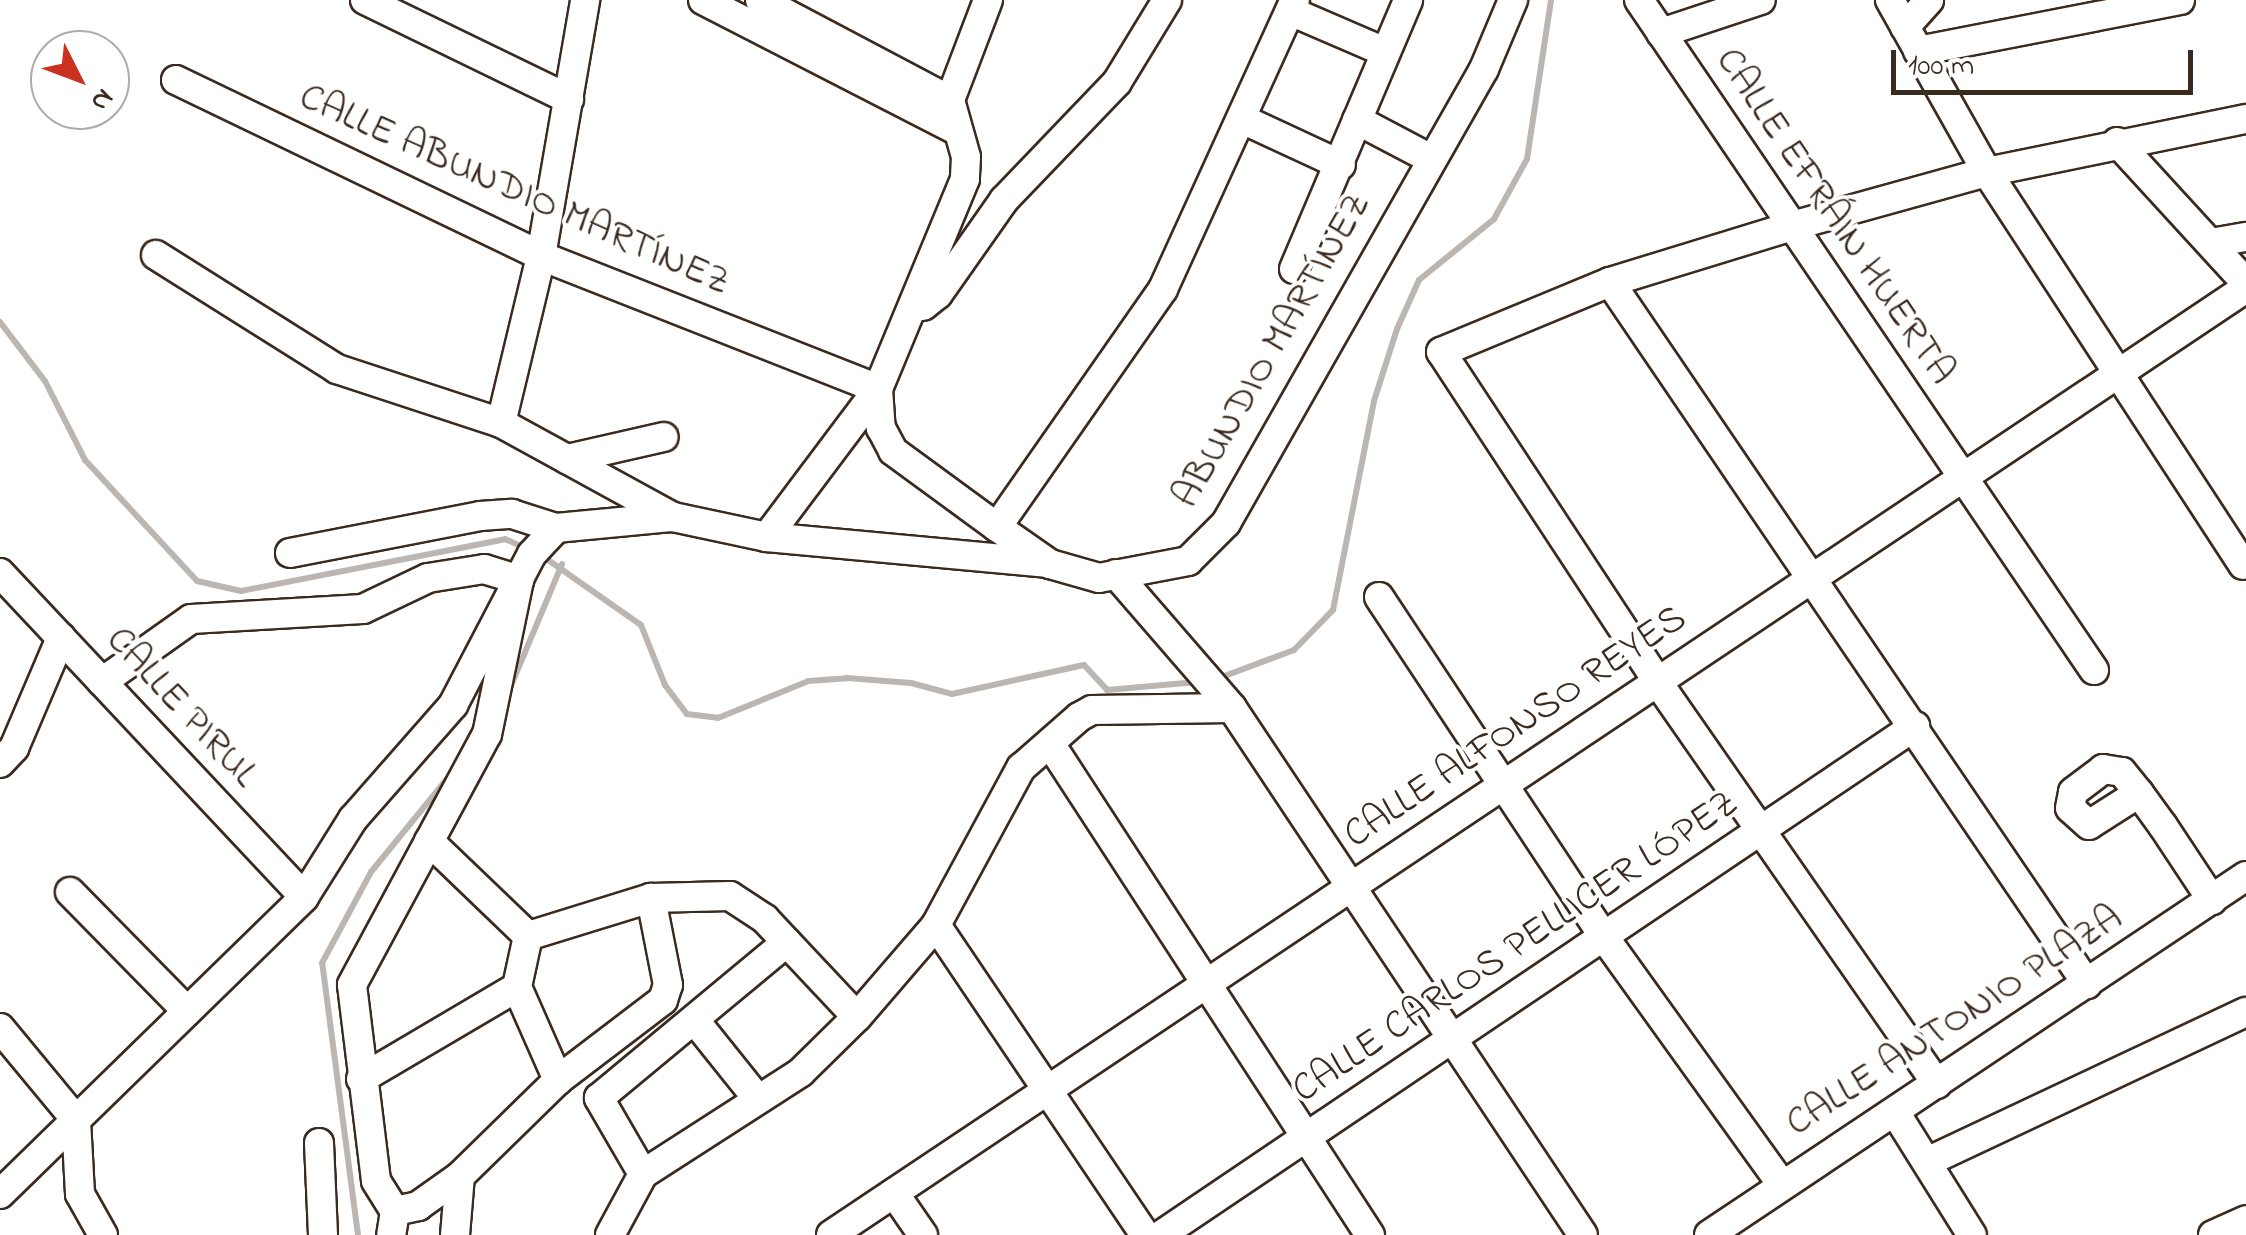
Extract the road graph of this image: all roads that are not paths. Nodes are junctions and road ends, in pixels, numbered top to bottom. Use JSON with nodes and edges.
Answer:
{"nodes":[{"id":1,"x":365,"y":0,"type":"edge"},
{"id":2,"x":585,"y":0,"type":"edge"},
{"id":3,"x":703,"y":0,"type":"edge"},
{"id":4,"x":1167,"y":0,"type":"edge"},
{"id":5,"x":1408,"y":0,"type":"edge"},
{"id":6,"x":1512,"y":0,"type":"edge"},
{"id":7,"x":1640,"y":0,"type":"edge"},
{"id":8,"x":1761,"y":0,"type":"edge"},
{"id":9,"x":1890,"y":0,"type":"edge"},
{"id":10,"x":1929,"y":0,"type":"edge"},
{"id":11,"x":2076,"y":0,"type":"edge"},
{"id":12,"x":2180,"y":0,"type":"edge"},
{"id":13,"x":763,"y":1,"type":"edge"},
{"id":14,"x":983,"y":2,"type":"edge"},
{"id":15,"x":1292,"y":6,"type":"edge"},
{"id":16,"x":2054,"y":24,"type":"junction"},
{"id":17,"x":1661,"y":34,"type":"junction"},
{"id":18,"x":1912,"y":39,"type":"junction"},
{"id":19,"x":1386,"y":52,"type":"junction"},
{"id":20,"x":176,"y":80,"type":"dead end"},
{"id":21,"x":568,"y":99,"type":"junction"},
{"id":22,"x":950,"y":100,"type":"junction"},
{"id":23,"x":1242,"y":119,"type":"junction"},
{"id":24,"x":2246,"y":119,"type":"edge"},
{"id":25,"x":1357,"y":120,"type":"junction"},
{"id":26,"x":954,"y":129,"type":"junction"},
{"id":27,"x":2116,"y":142,"type":"junction"},
{"id":28,"x":1431,"y":159,"type":"junction"},
{"id":29,"x":1341,"y":165,"type":"junction"},
{"id":30,"x":1986,"y":172,"type":"junction"},
{"id":31,"x":1792,"y":226,"type":"junction"},
{"id":32,"x":2246,"y":237,"type":"edge"},
{"id":33,"x":2210,"y":242,"type":"junction"},
{"id":34,"x":156,"y":255,"type":"dead end"},
{"id":35,"x":541,"y":256,"type":"junction"},
{"id":36,"x":1294,"y":268,"type":"dead end"},
{"id":37,"x":1610,"y":282,"type":"junction"},
{"id":38,"x":2246,"y":285,"type":"edge"},
{"id":39,"x":914,"y":312,"type":"junction"},
{"id":40,"x":2118,"y":373,"type":"junction"},
{"id":41,"x":878,"y":390,"type":"junction"},
{"id":42,"x":501,"y":423,"type":"junction"},
{"id":43,"x":664,"y":436,"type":"dead end"},
{"id":44,"x":567,"y":459,"type":"junction"},
{"id":45,"x":1963,"y":477,"type":"junction"},
{"id":46,"x":673,"y":517,"type":"junction"},
{"id":47,"x":996,"y":528,"type":"junction"},
{"id":48,"x":767,"y":537,"type":"junction"},
{"id":49,"x":546,"y":539,"type":"junction"},
{"id":50,"x":290,"y":553,"type":"dead end"},
{"id":51,"x":1050,"y":564,"type":"junction"},
{"id":52,"x":2243,"y":565,"type":"dead end"},
{"id":53,"x":0,"y":573,"type":"edge"},
{"id":54,"x":1116,"y":574,"type":"junction"},
{"id":55,"x":1814,"y":578,"type":"junction"},
{"id":56,"x":518,"y":580,"type":"junction"},
{"id":57,"x":1379,"y":597,"type":"dead end"},
{"id":58,"x":61,"y":638,"type":"junction"},
{"id":59,"x":2094,"y":670,"type":"dead end"},
{"id":60,"x":102,"y":682,"type":"junction"},
{"id":61,"x":1658,"y":682,"type":"junction"},
{"id":62,"x":1229,"y":704,"type":"junction"},
{"id":63,"x":1915,"y":726,"type":"junction"},
{"id":64,"x":1050,"y":745,"type":"junction"},
{"id":65,"x":0,"y":763,"type":"edge"},
{"id":66,"x":1503,"y":785,"type":"junction"},
{"id":67,"x":2139,"y":793,"type":"dead end"},
{"id":68,"x":1762,"y":830,"type":"junction"},
{"id":69,"x":429,"y":841,"type":"junction"},
{"id":70,"x":2246,"y":876,"type":"edge"},
{"id":71,"x":1351,"y":887,"type":"junction"},
{"id":72,"x":70,"y":892,"type":"dead end"},
{"id":73,"x":304,"y":897,"type":"junction"},
{"id":74,"x":651,"y":898,"type":"junction"},
{"id":75,"x":2212,"y":900,"type":"junction"},
{"id":76,"x":936,"y":925,"type":"junction"},
{"id":77,"x":778,"y":932,"type":"junction"},
{"id":78,"x":528,"y":936,"type":"junction"},
{"id":79,"x":1604,"y":936,"type":"junction"},
{"id":80,"x":2087,"y":984,"type":"junction"},
{"id":81,"x":1202,"y":986,"type":"junction"},
{"id":82,"x":517,"y":987,"type":"junction"},
{"id":83,"x":187,"y":1011,"type":"junction"},
{"id":84,"x":2246,"y":1012,"type":"edge"},
{"id":85,"x":857,"y":1017,"type":"junction"},
{"id":86,"x":696,"y":1022,"type":"junction"},
{"id":87,"x":0,"y":1028,"type":"edge"},
{"id":88,"x":1452,"y":1038,"type":"junction"},
{"id":89,"x":361,"y":1078,"type":"junction"},
{"id":90,"x":558,"y":1080,"type":"junction"},
{"id":91,"x":1937,"y":1084,"type":"junction"},
{"id":92,"x":1047,"y":1090,"type":"junction"},
{"id":93,"x":756,"y":1097,"type":"junction"},
{"id":94,"x":1895,"y":1112,"type":"junction"},
{"id":95,"x":76,"y":1120,"type":"junction"},
{"id":96,"x":1305,"y":1138,"type":"junction"},
{"id":97,"x":320,"y":1143,"type":"dead end"},
{"id":98,"x":1929,"y":1161,"type":"junction"},
{"id":99,"x":643,"y":1174,"type":"junction"},
{"id":100,"x":460,"y":1176,"type":"junction"},
{"id":101,"x":1782,"y":1184,"type":"junction"},
{"id":102,"x":894,"y":1193,"type":"junction"},
{"id":103,"x":0,"y":1194,"type":"edge"},
{"id":104,"x":2246,"y":1220,"type":"edge"},
{"id":105,"x":393,"y":1223,"type":"edge"},
{"id":106,"x":103,"y":1235,"type":"edge"},
{"id":107,"x":323,"y":1235,"type":"edge"},
{"id":108,"x":456,"y":1235,"type":"edge"},
{"id":109,"x":610,"y":1235,"type":"edge"},
{"id":110,"x":831,"y":1235,"type":"edge"},
{"id":111,"x":923,"y":1235,"type":"edge"},
{"id":112,"x":1145,"y":1235,"type":"edge"},
{"id":113,"x":1162,"y":1235,"type":"edge"},
{"id":114,"x":1370,"y":1235,"type":"edge"},
{"id":115,"x":1583,"y":1235,"type":"edge"},
{"id":116,"x":1708,"y":1235,"type":"edge"},
{"id":117,"x":1972,"y":1235,"type":"edge"},
{"id":118,"x":2213,"y":1235,"type":"edge"}],
"edges":[{"from":1,"to":21,"type":"street"},
{"from":2,"to":21,"type":"street"},
{"from":3,"to":26,"type":"street"},
{"from":4,"to":39,"type":"street"},
{"from":5,"to":19,"type":"street"},
{"from":6,"to":28,"type":"street","name":"ABUNDIO MARTÍNEZ"},
{"from":7,"to":17,"type":"street","name":"CALLE EFRÁIN HUERTA"},
{"from":8,"to":17,"type":"street"},
{"from":9,"to":18,"type":"street"},
{"from":10,"to":18,"type":"street"},
{"from":11,"to":16,"type":"street"},
{"from":12,"to":16,"type":"street"},
{"from":13,"to":22,"type":"street"},
{"from":14,"to":22,"type":"street"},
{"from":15,"to":19,"type":"street"},
{"from":15,"to":23,"type":"street"},
{"from":16,"to":18,"type":"street"},
{"from":17,"to":31,"type":"street","name":"CALLE EFRÁIN HUERTA"},
{"from":18,"to":30,"type":"street"},
{"from":19,"to":25,"type":"street"},
{"from":20,"to":35,"type":"street","name":"CALLE ABUNDIO MARTÍNEZ"},
{"from":21,"to":35,"type":"street"},
{"from":22,"to":26,"type":"street"},
{"from":23,"to":29,"type":"street"},
{"from":23,"to":47,"type":"street"},
{"from":24,"to":27,"type":"street"},
{"from":25,"to":28,"type":"street"},
{"from":25,"to":29,"type":"street"},
{"from":26,"to":39,"type":"street"},
{"from":27,"to":30,"type":"street"},
{"from":27,"to":33,"type":"street"},
{"from":28,"to":54,"type":"street","name":"ABUNDIO MARTÍNEZ"},
{"from":29,"to":36,"type":"street"},
{"from":30,"to":31,"type":"street"},
{"from":30,"to":40,"type":"street"},
{"from":31,"to":37,"type":"street"},
{"from":31,"to":45,"type":"street","name":"CALLE EFRÁIN HUERTA"},
{"from":32,"to":33,"type":"street"},
{"from":33,"to":38,"type":"street"},
{"from":34,"to":42,"type":"street"},
{"from":35,"to":41,"type":"street","name":"CALLE ABUNDIO MARTÍNEZ"},
{"from":35,"to":42,"type":"street"},
{"from":37,"to":55,"type":"street"},
{"from":37,"to":61,"type":"street"},
{"from":38,"to":40,"type":"street","name":"CALLE ALFONSO REYES"},
{"from":39,"to":41,"type":"street"},
{"from":40,"to":45,"type":"street","name":"CALLE ALFONSO REYES"},
{"from":40,"to":52,"type":"street"},
{"from":41,"to":47,"type":"street","name":"ABUNDIO MARTÍNEZ"},
{"from":41,"to":48,"type":"street"},
{"from":42,"to":44,"type":"street"},
{"from":43,"to":44,"type":"street"},
{"from":44,"to":46,"type":"street"},
{"from":45,"to":55,"type":"street","name":"CALLE ALFONSO REYES"},
{"from":45,"to":59,"type":"street","name":"CALLE EFRÁIN HUERTA"},
{"from":46,"to":48,"type":"street"},
{"from":46,"to":49,"type":"street"},
{"from":47,"to":51,"type":"street","name":"ABUNDIO MARTÍNEZ"},
{"from":48,"to":51,"type":"street"},
{"from":49,"to":50,"type":"street"},
{"from":49,"to":56,"type":"street"},
{"from":51,"to":54,"type":"street","name":"ABUNDIO MARTÍNEZ"},
{"from":53,"to":58,"type":"street","name":"CALLE PIRUL"},
{"from":54,"to":62,"type":"street"},
{"from":55,"to":61,"type":"street","name":"CALLE ALFONSO REYES"},
{"from":55,"to":63,"type":"street"},
{"from":56,"to":60,"type":"street"},
{"from":56,"to":69,"type":"street"},
{"from":56,"to":73,"type":"street"},
{"from":57,"to":66,"type":"street"},
{"from":58,"to":60,"type":"street","name":"CALLE PIRUL"},
{"from":58,"to":65,"type":"street"},
{"from":60,"to":73,"type":"street","name":"CALLE PIRUL"},
{"from":61,"to":66,"type":"street","name":"CALLE ALFONSO REYES"},
{"from":61,"to":68,"type":"street"},
{"from":62,"to":64,"type":"street"},
{"from":62,"to":71,"type":"street"},
{"from":63,"to":68,"type":"street","name":"CALLE CARLOS PELLICER LÓPEZ"},
{"from":63,"to":80,"type":"street"},
{"from":64,"to":76,"type":"street"},
{"from":64,"to":81,"type":"street"},
{"from":66,"to":71,"type":"street","name":"CALLE ALFONSO REYES"},
{"from":66,"to":79,"type":"street"},
{"from":67,"to":75,"type":"street"},
{"from":68,"to":79,"type":"street","name":"CALLE CARLOS PELLICER LÓPEZ"},
{"from":68,"to":91,"type":"street"},
{"from":69,"to":78,"type":"street"},
{"from":69,"to":89,"type":"street"},
{"from":70,"to":75,"type":"street","name":"CALLE ANTONIO PLAZA"},
{"from":71,"to":81,"type":"street","name":"CALLE ALFONSO REYES"},
{"from":71,"to":88,"type":"street"},
{"from":72,"to":83,"type":"street"},
{"from":73,"to":83,"type":"street"},
{"from":74,"to":77,"type":"street"},
{"from":74,"to":78,"type":"street"},
{"from":74,"to":90,"type":"street"},
{"from":75,"to":80,"type":"street","name":"CALLE ANTONIO PLAZA"},
{"from":76,"to":85,"type":"street"},
{"from":76,"to":92,"type":"street"},
{"from":77,"to":85,"type":"street"},
{"from":77,"to":86,"type":"street"},
{"from":78,"to":82,"type":"street"},
{"from":79,"to":88,"type":"street","name":"CALLE CARLOS PELLICER LÓPEZ"},
{"from":79,"to":101,"type":"street"},
{"from":80,"to":91,"type":"street","name":"CALLE ANTONIO PLAZA"},
{"from":81,"to":92,"type":"street","name":"CALLE ALFONSO REYES"},
{"from":81,"to":96,"type":"street"},
{"from":82,"to":89,"type":"street"},
{"from":82,"to":90,"type":"street"},
{"from":83,"to":95,"type":"street"},
{"from":84,"to":98,"type":"street"},
{"from":85,"to":93,"type":"street"},
{"from":86,"to":93,"type":"street"},
{"from":86,"to":99,"type":"street"},
{"from":87,"to":95,"type":"street"},
{"from":88,"to":96,"type":"street","name":"CALLE CARLOS PELLICER LÓPEZ"},
{"from":88,"to":115,"type":"street"},
{"from":89,"to":105,"type":"street"},
{"from":90,"to":100,"type":"street"},
{"from":91,"to":94,"type":"street","name":"CALLE ANTONIO PLAZA"},
{"from":92,"to":102,"type":"street","name":"CALLE ALFONSO REYES"},
{"from":92,"to":112,"type":"street"},
{"from":93,"to":99,"type":"street"},
{"from":94,"to":98,"type":"street"},
{"from":94,"to":101,"type":"street","name":"CALLE ANTONIO PLAZA"},
{"from":95,"to":103,"type":"street"},
{"from":95,"to":106,"type":"street"},
{"from":96,"to":113,"type":"street","name":"CALLE CARLOS PELLICER LÓPEZ"},
{"from":96,"to":114,"type":"street"},
{"from":97,"to":107,"type":"street"},
{"from":98,"to":117,"type":"street"},
{"from":99,"to":109,"type":"street"},
{"from":100,"to":105,"type":"street"},
{"from":100,"to":108,"type":"street"},
{"from":101,"to":116,"type":"street","name":"CALLE ANTONIO PLAZA"},
{"from":102,"to":110,"type":"street","name":"CALLE ALFONSO REYES"},
{"from":102,"to":111,"type":"street"},
{"from":104,"to":118,"type":"street"}]}
